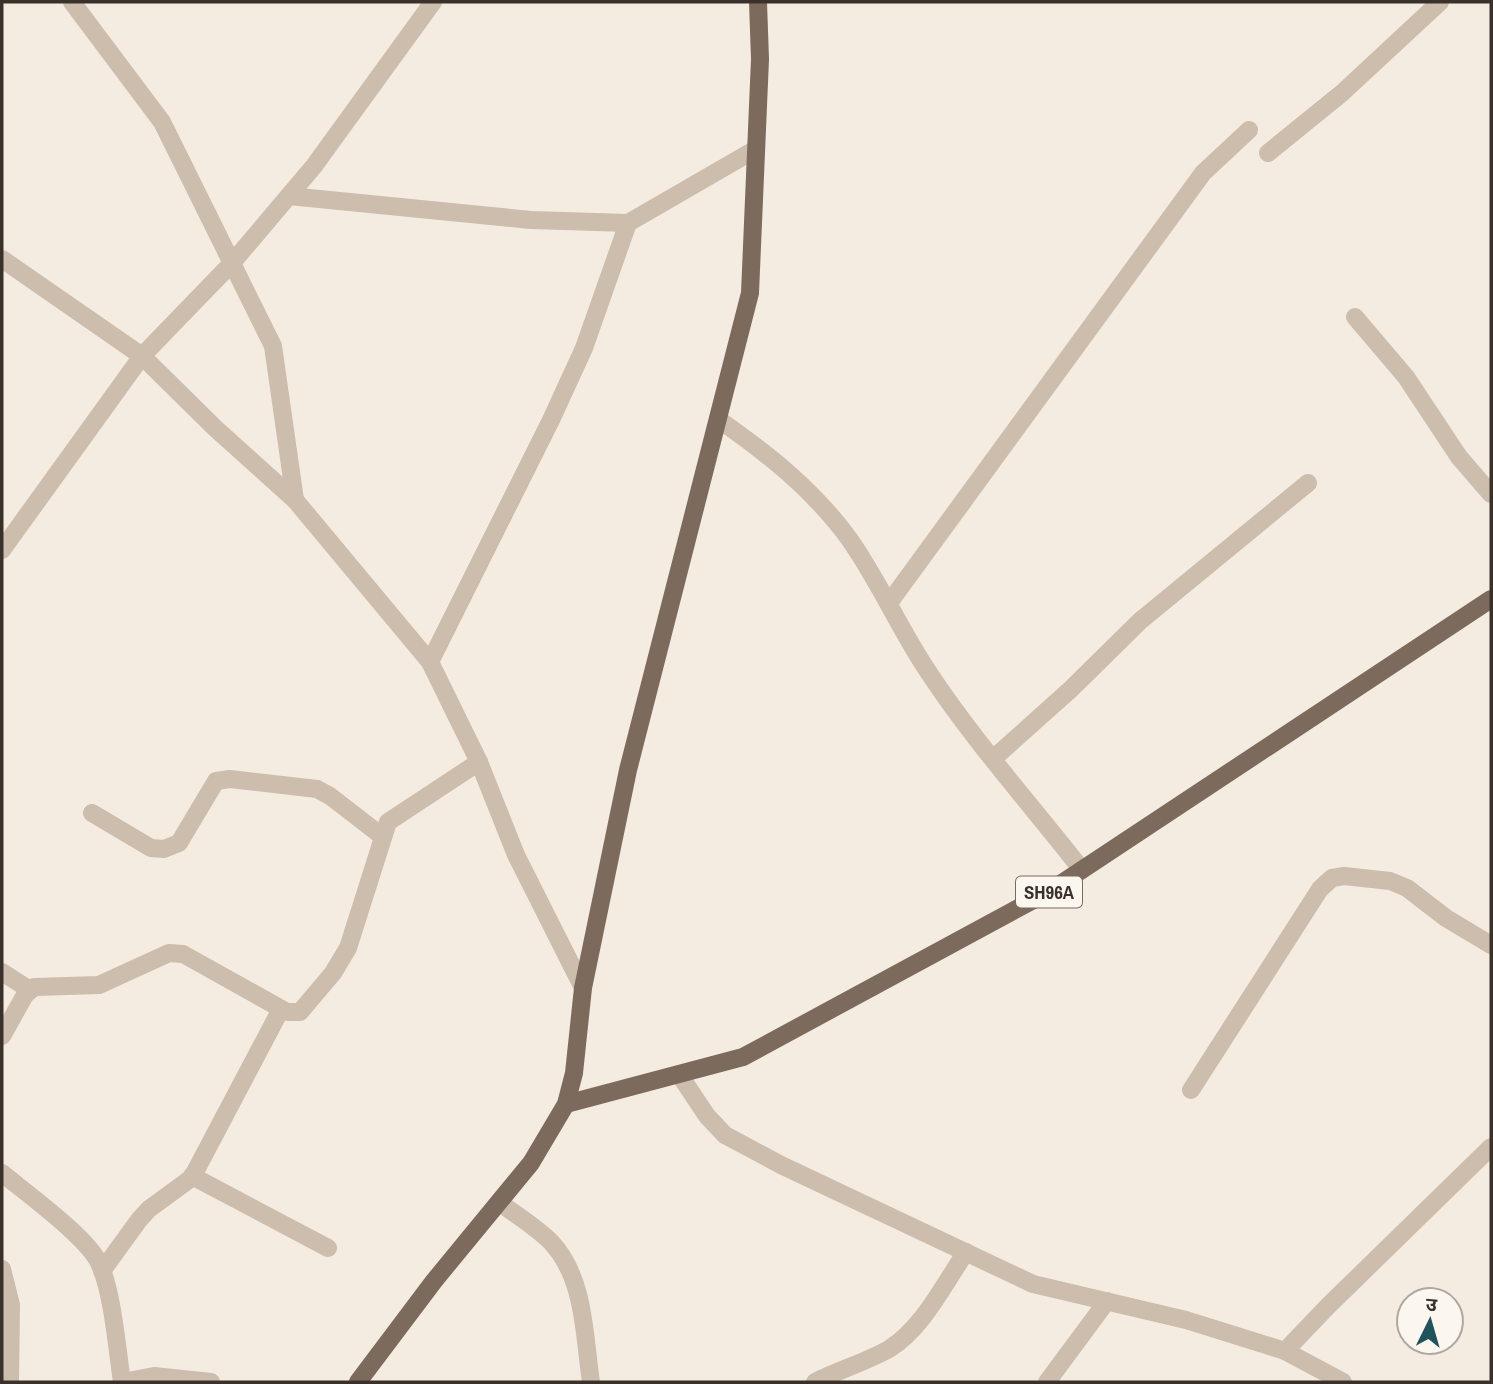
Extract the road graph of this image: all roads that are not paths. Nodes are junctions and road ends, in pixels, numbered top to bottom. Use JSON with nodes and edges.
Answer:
{"nodes":[{"id":1,"x":72,"y":2,"type":"edge"},
{"id":2,"x":433,"y":2,"type":"edge"},
{"id":3,"x":758,"y":2,"type":"edge"},
{"id":4,"x":1440,"y":2,"type":"edge"},
{"id":5,"x":1249,"y":130,"type":"dead end"},
{"id":6,"x":756,"y":149,"type":"junction"},
{"id":7,"x":1268,"y":153,"type":"dead end"},
{"id":8,"x":289,"y":196,"type":"junction"},
{"id":9,"x":628,"y":223,"type":"junction"},
{"id":10,"x":2,"y":259,"type":"edge"},
{"id":11,"x":232,"y":263,"type":"junction"},
{"id":12,"x":1355,"y":317,"type":"dead end"},
{"id":13,"x":142,"y":356,"type":"junction"},
{"id":14,"x":718,"y":419,"type":"junction"},
{"id":15,"x":1308,"y":483,"type":"dead end"},
{"id":16,"x":1491,"y":494,"type":"edge"},
{"id":17,"x":295,"y":500,"type":"junction"},
{"id":18,"x":2,"y":550,"type":"edge"},
{"id":19,"x":1491,"y":598,"type":"edge"},
{"id":20,"x":889,"y":603,"type":"junction"},
{"id":21,"x":430,"y":662,"type":"junction"},
{"id":22,"x":993,"y":758,"type":"junction"},
{"id":23,"x":479,"y":762,"type":"junction"},
{"id":24,"x":92,"y":813,"type":"dead end"},
{"id":25,"x":383,"y":837,"type":"junction"},
{"id":26,"x":1082,"y":870,"type":"junction"},
{"id":27,"x":1491,"y":945,"type":"edge"},
{"id":28,"x":2,"y":972,"type":"edge"},
{"id":29,"x":583,"y":988,"type":"junction"},
{"id":30,"x":30,"y":990,"type":"junction"},
{"id":31,"x":281,"y":1009,"type":"junction"},
{"id":32,"x":2,"y":1036,"type":"edge"},
{"id":33,"x":679,"y":1074,"type":"junction"},
{"id":34,"x":1191,"y":1090,"type":"dead end"},
{"id":35,"x":566,"y":1104,"type":"junction"},
{"id":36,"x":1491,"y":1147,"type":"edge"},
{"id":37,"x":2,"y":1174,"type":"edge"},
{"id":38,"x":192,"y":1176,"type":"junction"},
{"id":39,"x":499,"y":1202,"type":"junction"},
{"id":40,"x":328,"y":1248,"type":"dead end"},
{"id":41,"x":966,"y":1252,"type":"junction"},
{"id":42,"x":2,"y":1269,"type":"edge"},
{"id":43,"x":102,"y":1271,"type":"junction"},
{"id":44,"x":1107,"y":1301,"type":"junction"},
{"id":45,"x":1285,"y":1351,"type":"junction"},
{"id":46,"x":10,"y":1382,"type":"edge"},
{"id":47,"x":122,"y":1382,"type":"edge"},
{"id":48,"x":211,"y":1382,"type":"edge"},
{"id":49,"x":358,"y":1382,"type":"edge"},
{"id":50,"x":591,"y":1382,"type":"edge"},
{"id":51,"x":815,"y":1382,"type":"edge"},
{"id":52,"x":1047,"y":1382,"type":"edge"},
{"id":53,"x":1343,"y":1382,"type":"edge"}],
"edges":[{"from":1,"to":11,"type":"street"},
{"from":2,"to":8,"type":"street"},
{"from":3,"to":6,"type":"main road"},
{"from":4,"to":7,"type":"street"},
{"from":5,"to":20,"type":"street"},
{"from":6,"to":9,"type":"street"},
{"from":6,"to":14,"type":"main road"},
{"from":8,"to":9,"type":"street"},
{"from":8,"to":11,"type":"street"},
{"from":9,"to":21,"type":"street"},
{"from":10,"to":13,"type":"street"},
{"from":11,"to":13,"type":"street"},
{"from":11,"to":17,"type":"street"},
{"from":12,"to":16,"type":"street"},
{"from":13,"to":17,"type":"street"},
{"from":13,"to":18,"type":"street"},
{"from":14,"to":20,"type":"street"},
{"from":14,"to":29,"type":"main road"},
{"from":15,"to":22,"type":"street"},
{"from":17,"to":21,"type":"street"},
{"from":19,"to":26,"type":"main road","number":"SH96A"},
{"from":20,"to":22,"type":"street"},
{"from":21,"to":23,"type":"street"},
{"from":22,"to":26,"type":"street"},
{"from":23,"to":25,"type":"street"},
{"from":23,"to":29,"type":"street"},
{"from":24,"to":25,"type":"street"},
{"from":25,"to":31,"type":"street"},
{"from":26,"to":33,"type":"main road","number":"SH96A"},
{"from":27,"to":34,"type":"street"},
{"from":28,"to":30,"type":"street"},
{"from":29,"to":35,"type":"main road"},
{"from":30,"to":31,"type":"street"},
{"from":30,"to":32,"type":"street"},
{"from":31,"to":38,"type":"street"},
{"from":33,"to":35,"type":"main road","number":"SH96A"},
{"from":33,"to":41,"type":"street"},
{"from":35,"to":39,"type":"main road"},
{"from":36,"to":45,"type":"street"},
{"from":37,"to":43,"type":"street"},
{"from":38,"to":40,"type":"street"},
{"from":38,"to":43,"type":"street"},
{"from":39,"to":49,"type":"main road"},
{"from":39,"to":50,"type":"street"},
{"from":41,"to":44,"type":"street"},
{"from":41,"to":51,"type":"street"},
{"from":42,"to":46,"type":"street"},
{"from":43,"to":47,"type":"street"},
{"from":44,"to":45,"type":"street"},
{"from":44,"to":52,"type":"street"},
{"from":45,"to":53,"type":"street"},
{"from":47,"to":48,"type":"street"}]}
